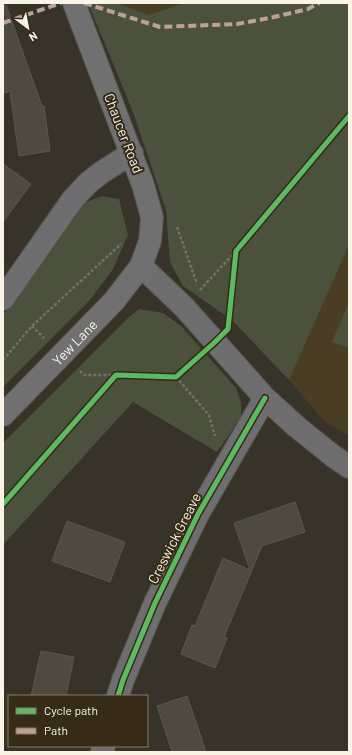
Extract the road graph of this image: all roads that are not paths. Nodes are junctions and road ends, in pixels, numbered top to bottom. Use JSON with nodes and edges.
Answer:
{"nodes":[{"id":1,"x":74,"y":3,"type":"edge"},
{"id":2,"x":132,"y":153,"type":"junction"},
{"id":3,"x":141,"y":266,"type":"junction"},
{"id":4,"x":3,"y":299,"type":"edge"},
{"id":5,"x":265,"y":398,"type":"junction"},
{"id":6,"x":3,"y":415,"type":"edge"},
{"id":7,"x":349,"y":467,"type":"edge"},
{"id":8,"x":118,"y":695,"type":"edge"}],
"edges":[{"from":1,"to":2,"type":"main road","name":"Chaucer Road"},
{"from":2,"to":3,"type":"main road","name":"Chaucer Road"},
{"from":2,"to":4,"type":"street"},
{"from":3,"to":5,"type":"street"},
{"from":3,"to":6,"type":"main road","name":"Yew Lane"},
{"from":5,"to":7,"type":"street"},
{"from":5,"to":8,"type":"street","name":"Creswick Greave"}]}
